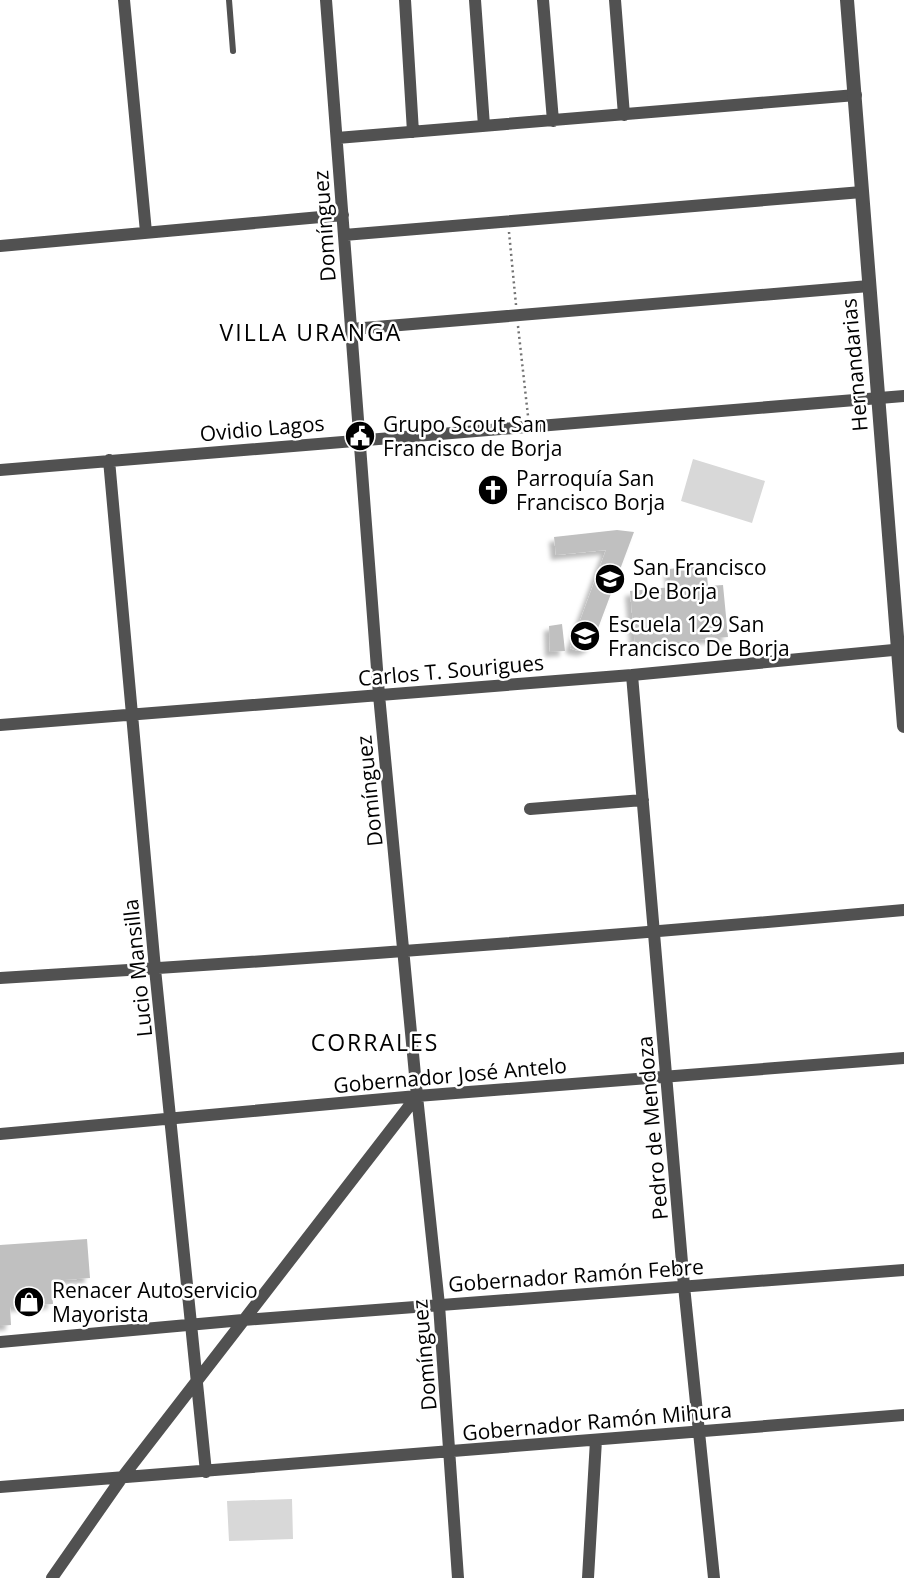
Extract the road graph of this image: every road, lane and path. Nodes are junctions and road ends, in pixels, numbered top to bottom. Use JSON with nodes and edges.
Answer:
{"nodes":[{"id":1,"x":124,"y":0,"type":"edge"},
{"id":2,"x":229,"y":0,"type":"edge"},
{"id":3,"x":326,"y":0,"type":"edge"},
{"id":4,"x":405,"y":0,"type":"edge"},
{"id":5,"x":475,"y":0,"type":"edge"},
{"id":6,"x":543,"y":0,"type":"edge"},
{"id":7,"x":615,"y":0,"type":"edge"},
{"id":8,"x":847,"y":0,"type":"edge"},
{"id":9,"x":233,"y":51,"type":"dead end"},
{"id":10,"x":856,"y":95,"type":"junction"},
{"id":11,"x":624,"y":115,"type":"junction"},
{"id":12,"x":553,"y":121,"type":"junction"},
{"id":13,"x":484,"y":127,"type":"junction"},
{"id":14,"x":413,"y":132,"type":"junction"},
{"id":15,"x":337,"y":138,"type":"junction"},
{"id":16,"x":862,"y":192,"type":"junction"},
{"id":17,"x":342,"y":215,"type":"junction"},
{"id":18,"x":146,"y":232,"type":"junction"},
{"id":19,"x":344,"y":234,"type":"junction"},
{"id":20,"x":0,"y":246,"type":"edge"},
{"id":21,"x":869,"y":286,"type":"junction"},
{"id":22,"x":352,"y":329,"type":"junction"},
{"id":23,"x":904,"y":396,"type":"edge"},
{"id":24,"x":878,"y":398,"type":"junction"},
{"id":25,"x":360,"y":440,"type":"junction"},
{"id":26,"x":108,"y":460,"type":"junction"},
{"id":27,"x":0,"y":470,"type":"edge"},
{"id":28,"x":901,"y":649,"type":"edge"},
{"id":29,"x":632,"y":675,"type":"junction"},
{"id":30,"x":379,"y":695,"type":"junction"},
{"id":31,"x":133,"y":714,"type":"junction"},
{"id":32,"x":0,"y":725,"type":"edge"},
{"id":33,"x":904,"y":726,"type":"edge"},
{"id":34,"x":643,"y":800,"type":"junction"},
{"id":35,"x":530,"y":809,"type":"dead end"},
{"id":36,"x":904,"y":910,"type":"edge"},
{"id":37,"x":655,"y":932,"type":"junction"},
{"id":38,"x":404,"y":950,"type":"junction"},
{"id":39,"x":155,"y":969,"type":"junction"},
{"id":40,"x":0,"y":978,"type":"edge"},
{"id":41,"x":904,"y":1058,"type":"edge"},
{"id":42,"x":667,"y":1076,"type":"junction"},
{"id":43,"x":417,"y":1096,"type":"junction"},
{"id":44,"x":172,"y":1119,"type":"junction"},
{"id":45,"x":0,"y":1134,"type":"edge"},
{"id":46,"x":904,"y":1270,"type":"edge"},
{"id":47,"x":684,"y":1286,"type":"junction"},
{"id":48,"x":439,"y":1305,"type":"junction"},
{"id":49,"x":243,"y":1320,"type":"junction"},
{"id":50,"x":192,"y":1324,"type":"junction"},
{"id":51,"x":0,"y":1342,"type":"edge"},
{"id":52,"x":197,"y":1380,"type":"junction"},
{"id":53,"x":904,"y":1415,"type":"edge"},
{"id":54,"x":699,"y":1432,"type":"junction"},
{"id":55,"x":596,"y":1440,"type":"junction"},
{"id":56,"x":451,"y":1452,"type":"junction"},
{"id":57,"x":206,"y":1472,"type":"junction"},
{"id":58,"x":121,"y":1479,"type":"junction"},
{"id":59,"x":0,"y":1487,"type":"edge"},
{"id":60,"x":52,"y":1578,"type":"edge"},
{"id":61,"x":458,"y":1578,"type":"edge"},
{"id":62,"x":588,"y":1578,"type":"edge"},
{"id":63,"x":714,"y":1578,"type":"edge"}],
"edges":[{"from":1,"to":18,"type":"street"},
{"from":2,"to":9,"type":"lane"},
{"from":3,"to":15,"type":"street","name":"Domínguez"},
{"from":4,"to":14,"type":"street"},
{"from":5,"to":13,"type":"street"},
{"from":6,"to":12,"type":"street"},
{"from":7,"to":11,"type":"street"},
{"from":8,"to":10,"type":"street","name":"Hernandarias"},
{"from":10,"to":11,"type":"street"},
{"from":10,"to":16,"type":"street","name":"Hernandarias"},
{"from":11,"to":12,"type":"street"},
{"from":12,"to":13,"type":"street"},
{"from":13,"to":14,"type":"street"},
{"from":14,"to":15,"type":"street"},
{"from":15,"to":17,"type":"street","name":"Domínguez"},
{"from":16,"to":19,"type":"street"},
{"from":16,"to":21,"type":"street","name":"Hernandarias"},
{"from":17,"to":18,"type":"street"},
{"from":17,"to":19,"type":"street","name":"Domínguez"},
{"from":18,"to":20,"type":"street"},
{"from":19,"to":22,"type":"street","name":"Domínguez"},
{"from":21,"to":22,"type":"street"},
{"from":21,"to":24,"type":"street","name":"Hernandarias"},
{"from":22,"to":25,"type":"street","name":"Domínguez"},
{"from":23,"to":24,"type":"street","name":"Ovidio Lagos"},
{"from":24,"to":25,"type":"street","name":"Ovidio Lagos"},
{"from":24,"to":28,"type":"street","name":"Hernandarias"},
{"from":25,"to":26,"type":"street","name":"Ovidio Lagos"},
{"from":25,"to":30,"type":"street","name":"Domínguez"},
{"from":26,"to":27,"type":"street","name":"Ovidio Lagos"},
{"from":26,"to":31,"type":"street","name":"Lucio Mansilla"},
{"from":28,"to":29,"type":"street","name":"Carlos T. Sourigues"},
{"from":28,"to":33,"type":"street","name":"Hernandarias"},
{"from":29,"to":30,"type":"street","name":"Carlos T. Sourigues"},
{"from":29,"to":34,"type":"street","name":"Pedro de Mendoza"},
{"from":30,"to":31,"type":"street","name":"Carlos T. Sourigues"},
{"from":30,"to":38,"type":"street","name":"Domínguez"},
{"from":31,"to":32,"type":"street","name":"Carlos T. Sourigues"},
{"from":31,"to":39,"type":"street","name":"Lucio Mansilla"},
{"from":34,"to":35,"type":"street"},
{"from":34,"to":37,"type":"street","name":"Pedro de Mendoza"},
{"from":36,"to":37,"type":"street"},
{"from":37,"to":38,"type":"street"},
{"from":37,"to":42,"type":"street","name":"Pedro de Mendoza"},
{"from":38,"to":39,"type":"street"},
{"from":38,"to":43,"type":"street","name":"Domínguez"},
{"from":39,"to":40,"type":"street"},
{"from":39,"to":44,"type":"street","name":"Lucio Mansilla"},
{"from":41,"to":42,"type":"street","name":"Gobernador José Antelo"},
{"from":42,"to":43,"type":"street","name":"Gobernador José Antelo"},
{"from":42,"to":47,"type":"street","name":"Pedro de Mendoza"},
{"from":43,"to":44,"type":"street","name":"Gobernador José Antelo"},
{"from":43,"to":48,"type":"street","name":"Domínguez"},
{"from":43,"to":49,"type":"street"},
{"from":44,"to":45,"type":"street","name":"Gobernador José Antelo"},
{"from":44,"to":50,"type":"street","name":"Lucio Mansilla"},
{"from":46,"to":47,"type":"street","name":"Gobernador Ramón Febre"},
{"from":47,"to":48,"type":"street","name":"Gobernador Ramón Febre"},
{"from":47,"to":54,"type":"street","name":"Pedro de Mendoza"},
{"from":48,"to":49,"type":"street","name":"Gobernador Ramón Febre"},
{"from":48,"to":56,"type":"street","name":"Domínguez"},
{"from":49,"to":50,"type":"street","name":"Gobernador Ramón Febre"},
{"from":49,"to":52,"type":"street"},
{"from":50,"to":51,"type":"street","name":"Gobernador Ramón Febre"},
{"from":50,"to":52,"type":"street","name":"Lucio Mansilla"},
{"from":52,"to":57,"type":"street","name":"Lucio Mansilla"},
{"from":52,"to":58,"type":"street"},
{"from":53,"to":54,"type":"street","name":"Gobernador Ramón Mihura"},
{"from":54,"to":55,"type":"street","name":"Gobernador Ramón Mihura"},
{"from":54,"to":63,"type":"street","name":"Pedro de Mendoza"},
{"from":55,"to":56,"type":"street","name":"Gobernador Ramón Mihura"},
{"from":55,"to":62,"type":"street"},
{"from":56,"to":57,"type":"street","name":"Gobernador Ramón Mihura"},
{"from":56,"to":61,"type":"street","name":"Domínguez"},
{"from":57,"to":58,"type":"street","name":"Gobernador Ramón Mihura"},
{"from":58,"to":59,"type":"street","name":"Gobernador Ramón Mihura"},
{"from":58,"to":60,"type":"street"}]}
